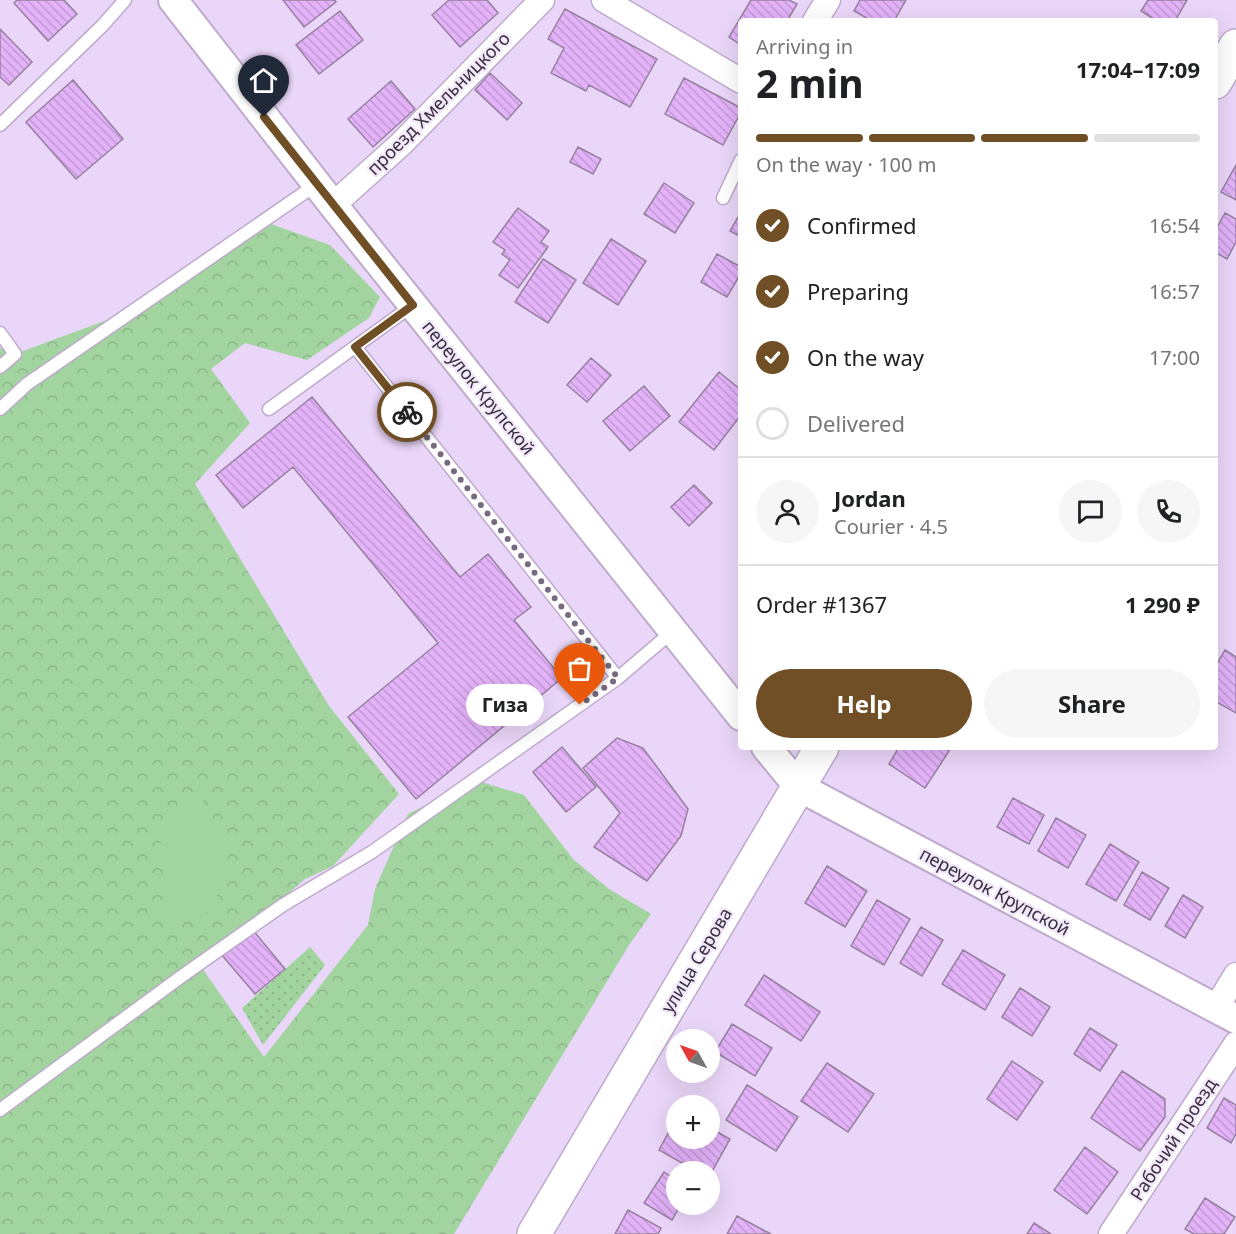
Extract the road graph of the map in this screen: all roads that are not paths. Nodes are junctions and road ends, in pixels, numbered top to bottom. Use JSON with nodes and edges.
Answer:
{"nodes":[{"id":1,"x":125,"y":0,"type":"edge"},
{"id":2,"x":173,"y":0,"type":"edge"},
{"id":3,"x":542,"y":0,"type":"edge"},
{"id":4,"x":604,"y":0,"type":"edge"},
{"id":5,"x":828,"y":0,"type":"edge"},
{"id":6,"x":817,"y":18,"type":"edge"},
{"id":7,"x":1236,"y":46,"type":"edge"},
{"id":8,"x":1218,"y":77,"type":"edge"},
{"id":9,"x":738,"y":79,"type":"edge"},
{"id":10,"x":0,"y":125,"type":"edge"},
{"id":11,"x":738,"y":166,"type":"edge"},
{"id":12,"x":325,"y":194,"type":"junction"},
{"id":13,"x":723,"y":198,"type":"dead end"},
{"id":14,"x":413,"y":305,"type":"junction"},
{"id":15,"x":0,"y":333,"type":"edge"},
{"id":16,"x":355,"y":347,"type":"junction"},
{"id":17,"x":0,"y":368,"type":"edge"},
{"id":18,"x":0,"y":409,"type":"edge"},
{"id":19,"x":269,"y":409,"type":"dead end"},
{"id":20,"x":673,"y":631,"type":"junction"},
{"id":21,"x":618,"y":678,"type":"junction"},
{"id":22,"x":738,"y":712,"type":"edge"},
{"id":23,"x":768,"y":750,"type":"edge"},
{"id":24,"x":820,"y":750,"type":"edge"},
{"id":25,"x":798,"y":787,"type":"junction"},
{"id":26,"x":1236,"y":975,"type":"edge"},
{"id":27,"x":1226,"y":1013,"type":"edge"},
{"id":28,"x":1236,"y":1044,"type":"edge"},
{"id":29,"x":0,"y":1110,"type":"edge"},
{"id":30,"x":534,"y":1234,"type":"edge"},
{"id":31,"x":1111,"y":1234,"type":"edge"}],
"edges":[{"from":1,"to":10,"type":"lane"},
{"from":2,"to":12,"type":"street","name":"переулок Крупской"},
{"from":3,"to":12,"type":"street","name":"проезд Хмельницкого"},
{"from":4,"to":9,"type":"street"},
{"from":5,"to":6,"type":"street"},
{"from":7,"to":8,"type":"main road"},
{"from":11,"to":13,"type":"lane"},
{"from":12,"to":14,"type":"street","name":"переулок Крупской"},
{"from":12,"to":18,"type":"lane"},
{"from":14,"to":16,"type":"lane"},
{"from":14,"to":20,"type":"street","name":"переулок Крупской"},
{"from":15,"to":17,"type":"lane"},
{"from":16,"to":19,"type":"lane"},
{"from":16,"to":21,"type":"lane"},
{"from":20,"to":21,"type":"lane"},
{"from":20,"to":22,"type":"street","name":"переулок Крупской"},
{"from":21,"to":29,"type":"lane"},
{"from":23,"to":25,"type":"street","name":"переулок Крупской"},
{"from":24,"to":25,"type":"main road","name":"улица Серова"},
{"from":25,"to":27,"type":"street","name":"переулок Крупской"},
{"from":25,"to":30,"type":"main road","name":"улица Серова"},
{"from":26,"to":27,"type":"street"},
{"from":28,"to":31,"type":"street","name":"Рабочий проезд"}]}
